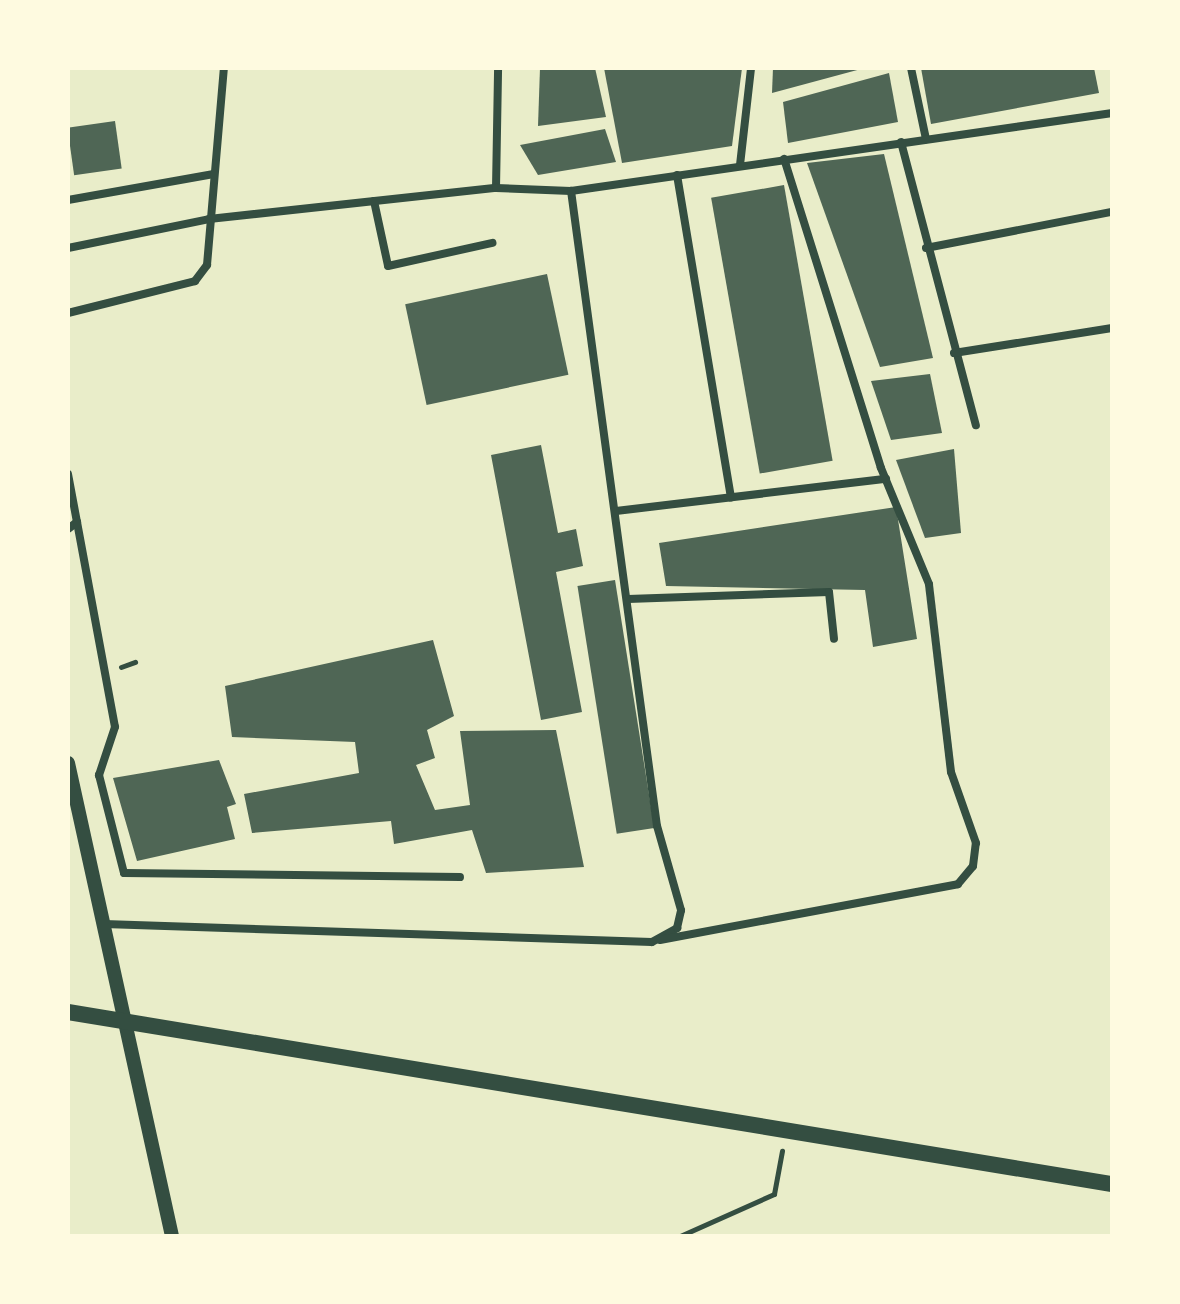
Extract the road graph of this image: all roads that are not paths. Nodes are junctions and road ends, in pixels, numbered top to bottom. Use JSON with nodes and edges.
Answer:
{"nodes":[{"id":1,"x":224,"y":68,"type":"edge"},
{"id":2,"x":498,"y":68,"type":"edge"},
{"id":3,"x":751,"y":68,"type":"edge"},
{"id":4,"x":911,"y":68,"type":"edge"},
{"id":5,"x":1112,"y":113,"type":"edge"},
{"id":6,"x":926,"y":139,"type":"junction"},
{"id":7,"x":901,"y":142,"type":"junction"},
{"id":8,"x":784,"y":159,"type":"junction"},
{"id":9,"x":740,"y":165,"type":"junction"},
{"id":10,"x":214,"y":174,"type":"junction"},
{"id":11,"x":677,"y":175,"type":"junction"},
{"id":12,"x":496,"y":188,"type":"junction"},
{"id":13,"x":571,"y":191,"type":"junction"},
{"id":14,"x":68,"y":200,"type":"edge"},
{"id":15,"x":374,"y":201,"type":"junction"},
{"id":16,"x":1112,"y":212,"type":"edge"},
{"id":17,"x":209,"y":219,"type":"junction"},
{"id":18,"x":492,"y":243,"type":"dead end"},
{"id":19,"x":68,"y":248,"type":"edge"},
{"id":20,"x":926,"y":248,"type":"junction"},
{"id":21,"x":68,"y":313,"type":"edge"},
{"id":22,"x":1112,"y":328,"type":"edge"},
{"id":23,"x":954,"y":353,"type":"junction"},
{"id":24,"x":976,"y":425,"type":"dead end"},
{"id":25,"x":68,"y":474,"type":"edge"},
{"id":26,"x":886,"y":479,"type":"junction"},
{"id":27,"x":731,"y":498,"type":"junction"},
{"id":28,"x":616,"y":511,"type":"junction"},
{"id":29,"x":77,"y":522,"type":"junction"},
{"id":30,"x":68,"y":529,"type":"edge"},
{"id":31,"x":628,"y":599,"type":"junction"},
{"id":32,"x":834,"y":639,"type":"dead end"},
{"id":33,"x":68,"y":763,"type":"edge"},
{"id":34,"x":460,"y":877,"type":"dead end"},
{"id":35,"x":104,"y":924,"type":"junction"},
{"id":36,"x":652,"y":942,"type":"junction"},
{"id":37,"x":68,"y":1012,"type":"edge"},
{"id":38,"x":123,"y":1021,"type":"junction"},
{"id":39,"x":1112,"y":1184,"type":"edge"},
{"id":40,"x":172,"y":1236,"type":"edge"}],
"edges":[{"from":1,"to":10,"type":"street"},
{"from":2,"to":12,"type":"street"},
{"from":3,"to":9,"type":"street"},
{"from":4,"to":6,"type":"street"},
{"from":5,"to":6,"type":"street"},
{"from":6,"to":7,"type":"street"},
{"from":7,"to":8,"type":"street"},
{"from":7,"to":20,"type":"street"},
{"from":8,"to":9,"type":"street"},
{"from":8,"to":26,"type":"street"},
{"from":9,"to":11,"type":"street"},
{"from":10,"to":14,"type":"street"},
{"from":10,"to":17,"type":"street"},
{"from":11,"to":13,"type":"street"},
{"from":11,"to":27,"type":"street"},
{"from":12,"to":13,"type":"street"},
{"from":12,"to":15,"type":"street"},
{"from":13,"to":28,"type":"street"},
{"from":15,"to":17,"type":"street"},
{"from":15,"to":18,"type":"street"},
{"from":16,"to":20,"type":"street"},
{"from":17,"to":19,"type":"street"},
{"from":17,"to":21,"type":"street"},
{"from":20,"to":23,"type":"street"},
{"from":22,"to":23,"type":"street"},
{"from":23,"to":24,"type":"street"},
{"from":25,"to":29,"type":"street"},
{"from":26,"to":27,"type":"street"},
{"from":26,"to":36,"type":"street"},
{"from":27,"to":28,"type":"street"},
{"from":28,"to":31,"type":"street"},
{"from":29,"to":30,"type":"street"},
{"from":29,"to":34,"type":"street"},
{"from":31,"to":32,"type":"street"},
{"from":31,"to":36,"type":"street"},
{"from":33,"to":35,"type":"street"},
{"from":35,"to":36,"type":"street"},
{"from":35,"to":38,"type":"street"},
{"from":37,"to":38,"type":"main road"},
{"from":38,"to":39,"type":"main road"},
{"from":38,"to":40,"type":"street"}]}
